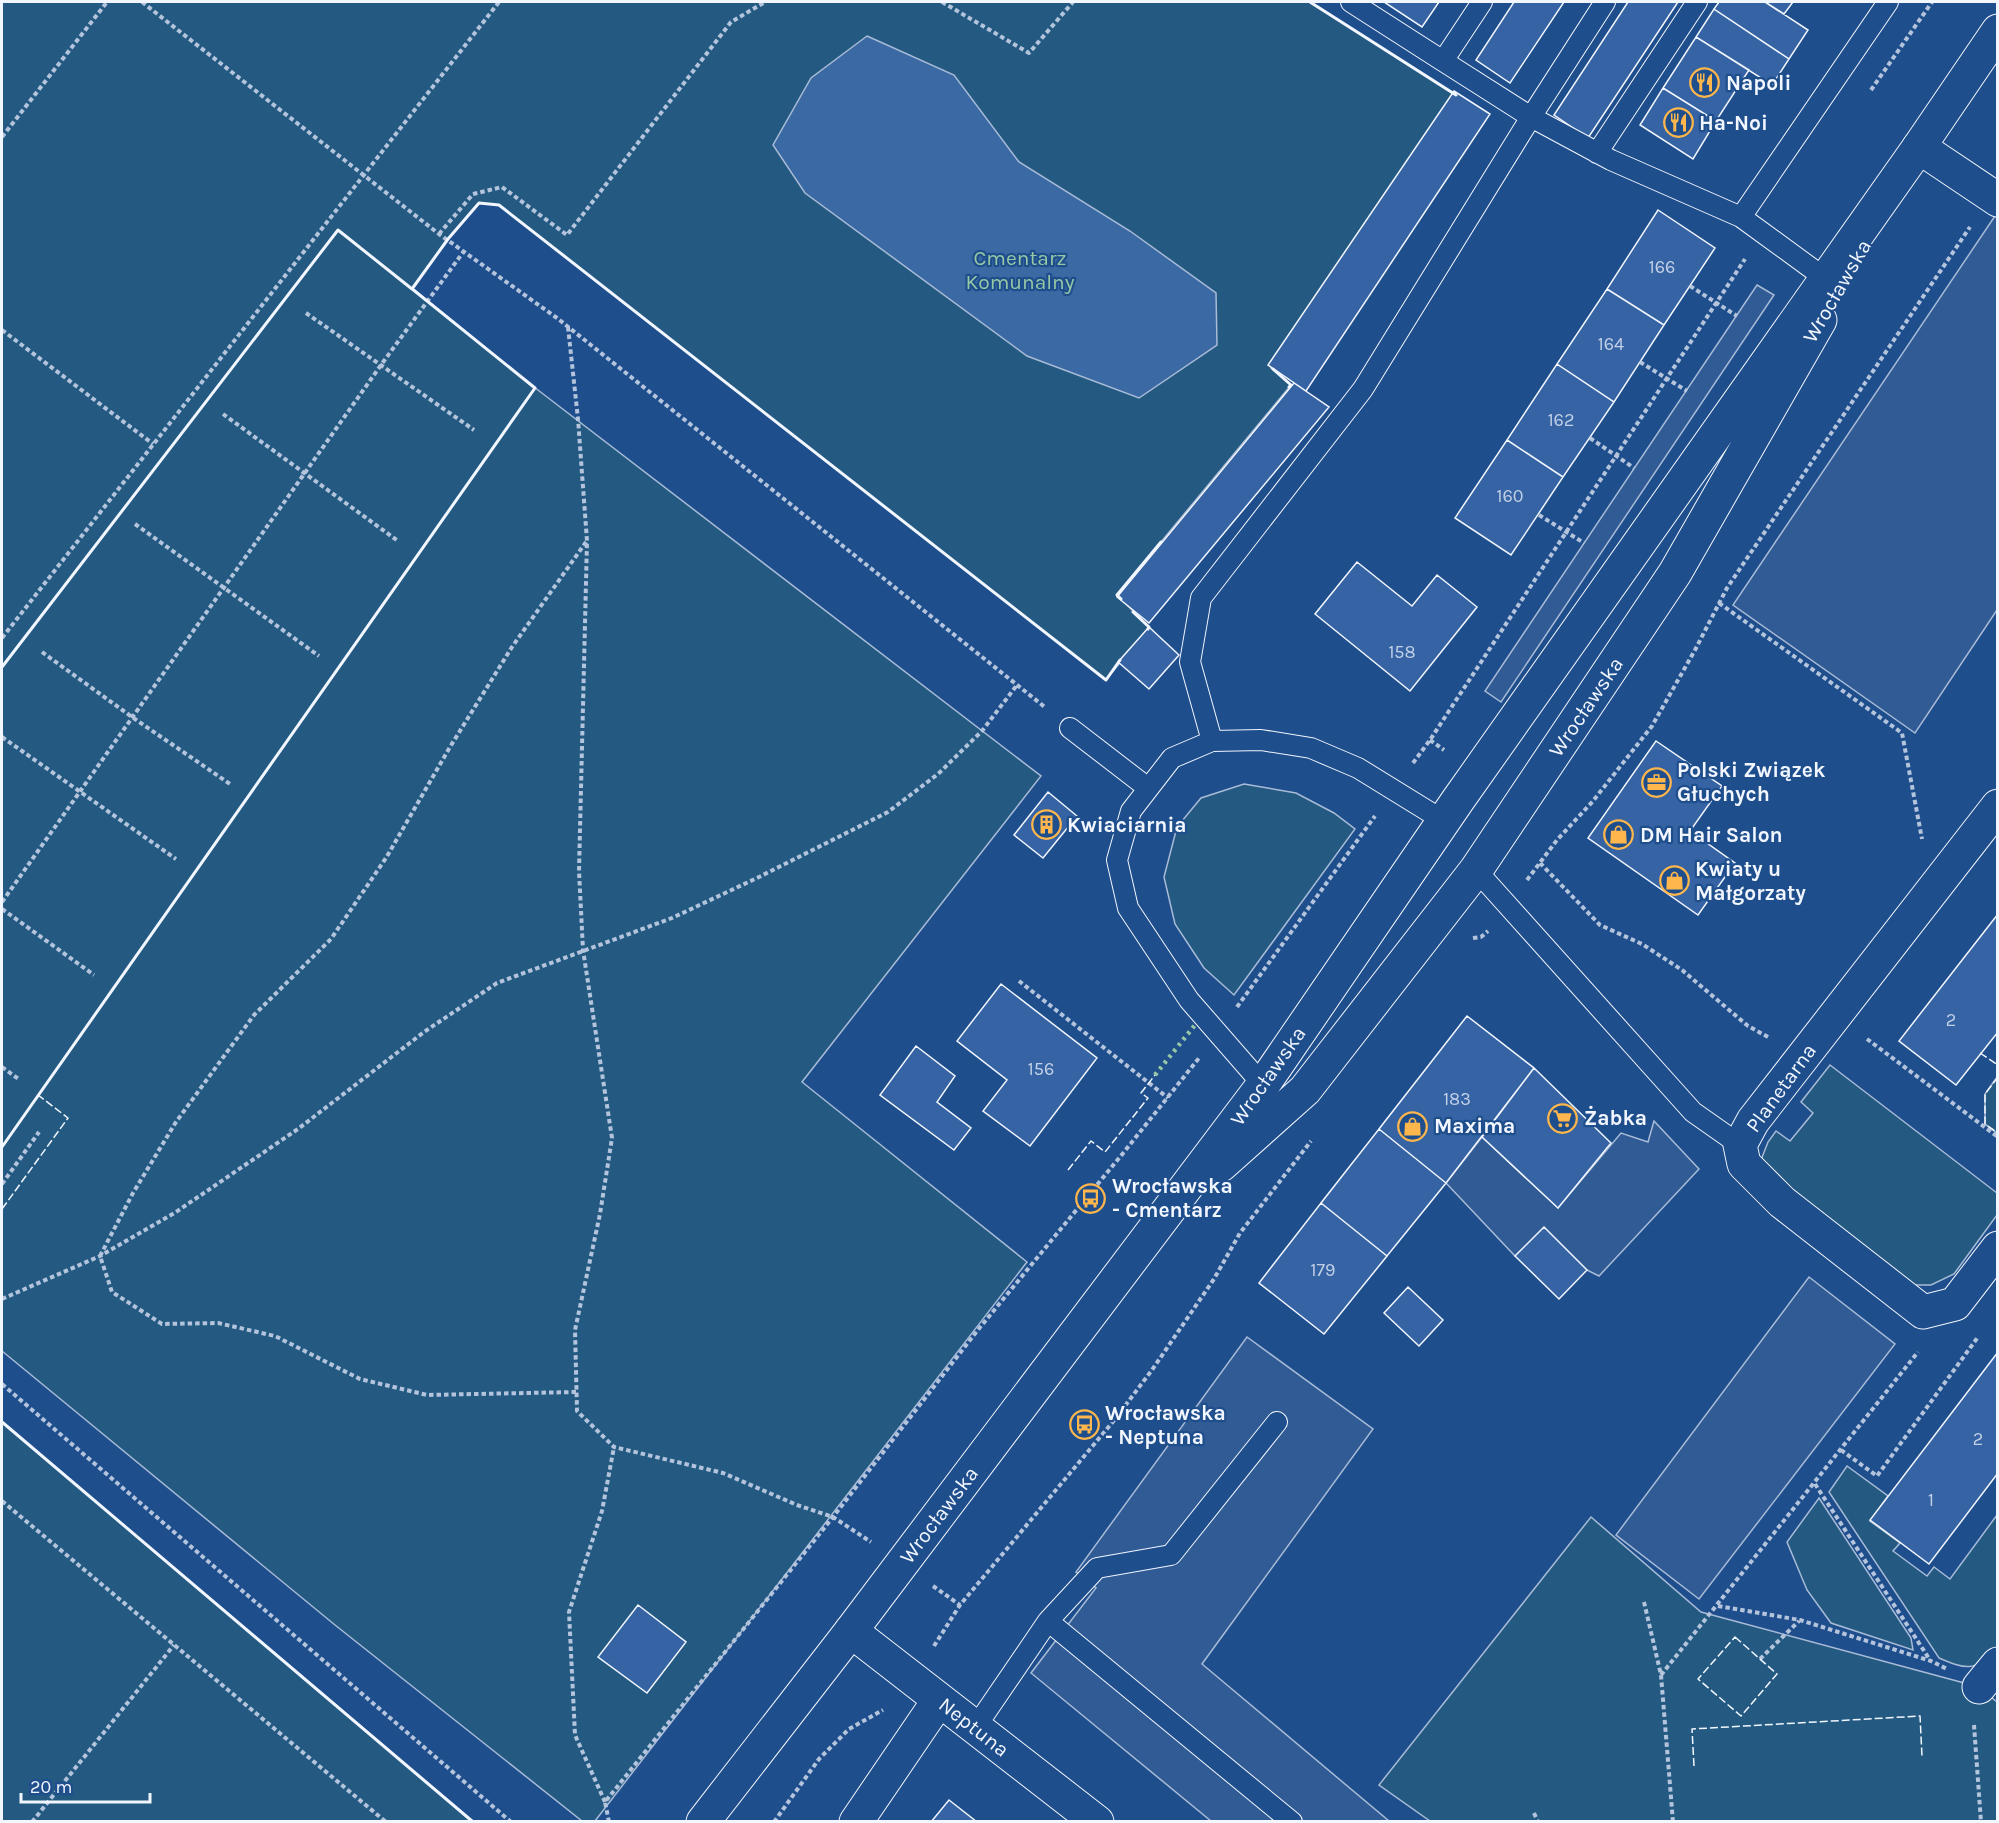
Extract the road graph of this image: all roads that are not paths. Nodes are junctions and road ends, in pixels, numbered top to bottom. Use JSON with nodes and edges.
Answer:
{"nodes":[{"id":1,"x":1351,"y":2,"type":"edge"},
{"id":2,"x":1482,"y":2,"type":"edge"},
{"id":3,"x":1605,"y":2,"type":"edge"},
{"id":4,"x":1697,"y":2,"type":"edge"},
{"id":5,"x":1888,"y":2,"type":"edge"},
{"id":6,"x":1998,"y":32,"type":"edge"},
{"id":7,"x":1443,"y":61,"type":"junction"},
{"id":8,"x":1531,"y":117,"type":"junction"},
{"id":9,"x":1919,"y":147,"type":"junction"},
{"id":10,"x":1597,"y":153,"type":"junction"},
{"id":11,"x":1998,"y":200,"type":"edge"},
{"id":12,"x":1741,"y":217,"type":"junction"},
{"id":13,"x":1826,"y":279,"type":"junction"},
{"id":14,"x":1070,"y":728,"type":"road end"},
{"id":15,"x":1212,"y":741,"type":"junction"},
{"id":16,"x":1148,"y":788,"type":"junction"},
{"id":17,"x":1998,"y":806,"type":"edge"},
{"id":18,"x":1444,"y":820,"type":"junction"},
{"id":19,"x":1476,"y":870,"type":"junction"},
{"id":20,"x":1263,"y":1085,"type":"junction"},
{"id":21,"x":1740,"y":1145,"type":"junction"},
{"id":22,"x":1172,"y":1207,"type":"junction"},
{"id":23,"x":1998,"y":1248,"type":"edge"},
{"id":24,"x":1277,"y":1422,"type":"dead end"},
{"id":25,"x":1048,"y":1620,"type":"junction"},
{"id":26,"x":851,"y":1631,"type":"junction"},
{"id":27,"x":939,"y":1700,"type":"junction"},
{"id":28,"x":975,"y":1728,"type":"junction"},
{"id":29,"x":703,"y":1821,"type":"edge"},
{"id":30,"x":856,"y":1821,"type":"edge"},
{"id":31,"x":1097,"y":1821,"type":"edge"},
{"id":32,"x":1292,"y":1821,"type":"edge"}],
"edges":[{"from":1,"to":7,"type":"lane"},
{"from":2,"to":7,"type":"lane"},
{"from":3,"to":8,"type":"lane"},
{"from":4,"to":10,"type":"lane"},
{"from":5,"to":12,"type":"lane"},
{"from":6,"to":9,"type":"main road","name":"Wrocławska"},
{"from":7,"to":8,"type":"lane"},
{"from":8,"to":10,"type":"lane"},
{"from":8,"to":15,"type":"lane"},
{"from":9,"to":11,"type":"main road"},
{"from":9,"to":13,"type":"main road","name":"Wrocławska"},
{"from":9,"to":19,"type":"main road","name":"Wrocławska"},
{"from":10,"to":12,"type":"lane"},
{"from":12,"to":13,"type":"lane"},
{"from":13,"to":18,"type":"main road","name":"Wrocławska"},
{"from":14,"to":16,"type":"lane"},
{"from":15,"to":16,"type":"lane"},
{"from":15,"to":18,"type":"lane"},
{"from":16,"to":20,"type":"lane"},
{"from":17,"to":21,"type":"main road","name":"Planetarna"},
{"from":18,"to":20,"type":"main road","name":"Wrocławska"},
{"from":19,"to":21,"type":"lane"},
{"from":19,"to":22,"type":"main road","name":"Wrocławska"},
{"from":20,"to":22,"type":"main road","name":"Wrocławska"},
{"from":21,"to":23,"type":"main road","name":"Planetarna"},
{"from":22,"to":26,"type":"main road","name":"Wrocławska"},
{"from":24,"to":25,"type":"lane"},
{"from":25,"to":28,"type":"lane"},
{"from":25,"to":32,"type":"lane"},
{"from":26,"to":27,"type":"main road","name":"Neptuna"},
{"from":26,"to":29,"type":"main road","name":"Wrocławska"},
{"from":27,"to":28,"type":"main road","name":"Neptuna"},
{"from":27,"to":30,"type":"main road"},
{"from":28,"to":31,"type":"main road","name":"Neptuna"}]}
